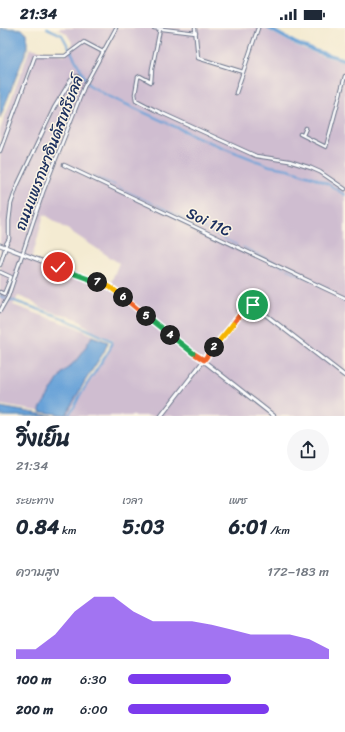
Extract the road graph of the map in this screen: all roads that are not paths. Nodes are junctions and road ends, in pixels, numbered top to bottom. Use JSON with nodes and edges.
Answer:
{"nodes":[{"id":1,"x":116,"y":28,"type":"edge"},
{"id":2,"x":154,"y":28,"type":"edge"},
{"id":3,"x":195,"y":28,"type":"edge"},
{"id":4,"x":258,"y":28,"type":"edge"},
{"id":5,"x":160,"y":29,"type":"junction"},
{"id":6,"x":196,"y":33,"type":"junction"},
{"id":7,"x":103,"y":52,"type":"junction"},
{"id":8,"x":243,"y":72,"type":"junction"},
{"id":9,"x":77,"y":76,"type":"dead end"},
{"id":10,"x":345,"y":76,"type":"edge"},
{"id":11,"x":236,"y":93,"type":"dead end"},
{"id":12,"x":306,"y":128,"type":"dead end"},
{"id":13,"x":0,"y":151,"type":"edge"},
{"id":14,"x":64,"y":165,"type":"dead end"},
{"id":15,"x":345,"y":189,"type":"edge"},
{"id":16,"x":0,"y":245,"type":"edge"},
{"id":17,"x":6,"y":245,"type":"junction"},
{"id":18,"x":24,"y":254,"type":"junction"},
{"id":19,"x":0,"y":266,"type":"edge"},
{"id":20,"x":0,"y":272,"type":"edge"},
{"id":21,"x":0,"y":292,"type":"edge"},
{"id":22,"x":345,"y":298,"type":"edge"},
{"id":23,"x":0,"y":312,"type":"edge"},
{"id":24,"x":204,"y":360,"type":"junction"},
{"id":25,"x":345,"y":376,"type":"edge"},
{"id":26,"x":161,"y":416,"type":"edge"},
{"id":27,"x":274,"y":416,"type":"edge"}],
"edges":[{"from":1,"to":7,"type":"street","name":"ถนนแพรกษาอินดัสเทรียลล์"},
{"from":2,"to":5,"type":"street"},
{"from":3,"to":6,"type":"street"},
{"from":4,"to":8,"type":"street"},
{"from":5,"to":6,"type":"street"},
{"from":5,"to":15,"type":"street"},
{"from":6,"to":8,"type":"street"},
{"from":7,"to":13,"type":"street"},
{"from":7,"to":18,"type":"street","name":"ถนนแพรกษาอินดัสเทรียลล์"},
{"from":8,"to":11,"type":"street"},
{"from":9,"to":17,"type":"street"},
{"from":10,"to":12,"type":"street"},
{"from":14,"to":22,"type":"street","name":"Soi 11C"},
{"from":16,"to":17,"type":"street"},
{"from":17,"to":18,"type":"street"},
{"from":17,"to":19,"type":"street"},
{"from":18,"to":23,"type":"street","name":"ถนนแพรกษาอินดัสเทรียลล์"},
{"from":18,"to":24,"type":"street"},
{"from":20,"to":21,"type":"street"},
{"from":24,"to":25,"type":"street"},
{"from":24,"to":26,"type":"street"},
{"from":24,"to":27,"type":"street"}]}
